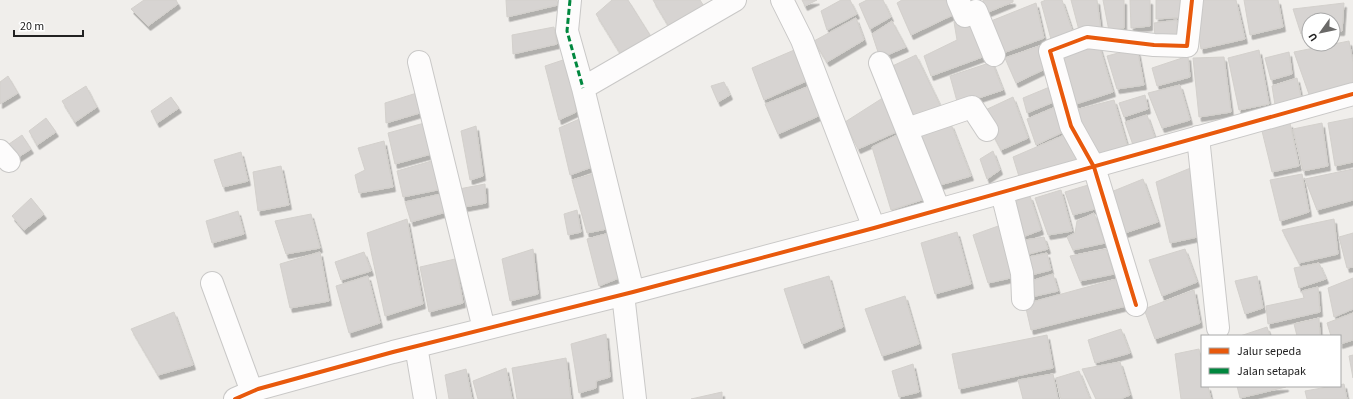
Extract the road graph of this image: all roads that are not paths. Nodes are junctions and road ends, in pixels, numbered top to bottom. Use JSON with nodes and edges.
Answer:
{"nodes":[{"id":1,"x":570,"y":0,"type":"edge"},
{"id":2,"x":735,"y":0,"type":"edge"},
{"id":3,"x":782,"y":0,"type":"edge"},
{"id":4,"x":958,"y":0,"type":"edge"},
{"id":5,"x":1192,"y":0,"type":"edge"},
{"id":6,"x":994,"y":55,"type":"dead end"},
{"id":7,"x":419,"y":62,"type":"dead end"},
{"id":8,"x":880,"y":63,"type":"dead end"},
{"id":9,"x":583,"y":88,"type":"junction"},
{"id":10,"x":1353,"y":94,"type":"edge"},
{"id":11,"x":907,"y":129,"type":"junction"},
{"id":12,"x":987,"y":130,"type":"dead end"},
{"id":13,"x":1198,"y":137,"type":"junction"},
{"id":14,"x":1094,"y":167,"type":"junction"},
{"id":15,"x":1002,"y":193,"type":"junction"},
{"id":16,"x":939,"y":210,"type":"junction"},
{"id":17,"x":874,"y":228,"type":"junction"},
{"id":18,"x":212,"y":283,"type":"dead end"},
{"id":19,"x":628,"y":293,"type":"junction"},
{"id":20,"x":1023,"y":299,"type":"dead end"},
{"id":21,"x":1136,"y":305,"type":"dead end"},
{"id":22,"x":1218,"y":328,"type":"dead end"},
{"id":23,"x":484,"y":329,"type":"junction"},
{"id":24,"x":416,"y":346,"type":"junction"},
{"id":25,"x":243,"y":396,"type":"edge"},
{"id":26,"x":425,"y":399,"type":"edge"},
{"id":27,"x":635,"y":399,"type":"edge"}],
"edges":[{"from":1,"to":9,"type":"street"},
{"from":2,"to":9,"type":"street"},
{"from":3,"to":17,"type":"street"},
{"from":4,"to":6,"type":"street"},
{"from":5,"to":14,"type":"street"},
{"from":7,"to":23,"type":"street"},
{"from":8,"to":11,"type":"street"},
{"from":9,"to":19,"type":"street"},
{"from":10,"to":13,"type":"street"},
{"from":11,"to":12,"type":"street"},
{"from":11,"to":16,"type":"street"},
{"from":13,"to":14,"type":"street"},
{"from":13,"to":22,"type":"street"},
{"from":14,"to":15,"type":"street"},
{"from":14,"to":21,"type":"street"},
{"from":15,"to":16,"type":"street"},
{"from":15,"to":20,"type":"street"},
{"from":16,"to":17,"type":"street"},
{"from":17,"to":19,"type":"street"},
{"from":18,"to":25,"type":"street"},
{"from":19,"to":23,"type":"street"},
{"from":19,"to":27,"type":"street"},
{"from":23,"to":24,"type":"street"},
{"from":24,"to":25,"type":"street"},
{"from":24,"to":26,"type":"street"}]}
